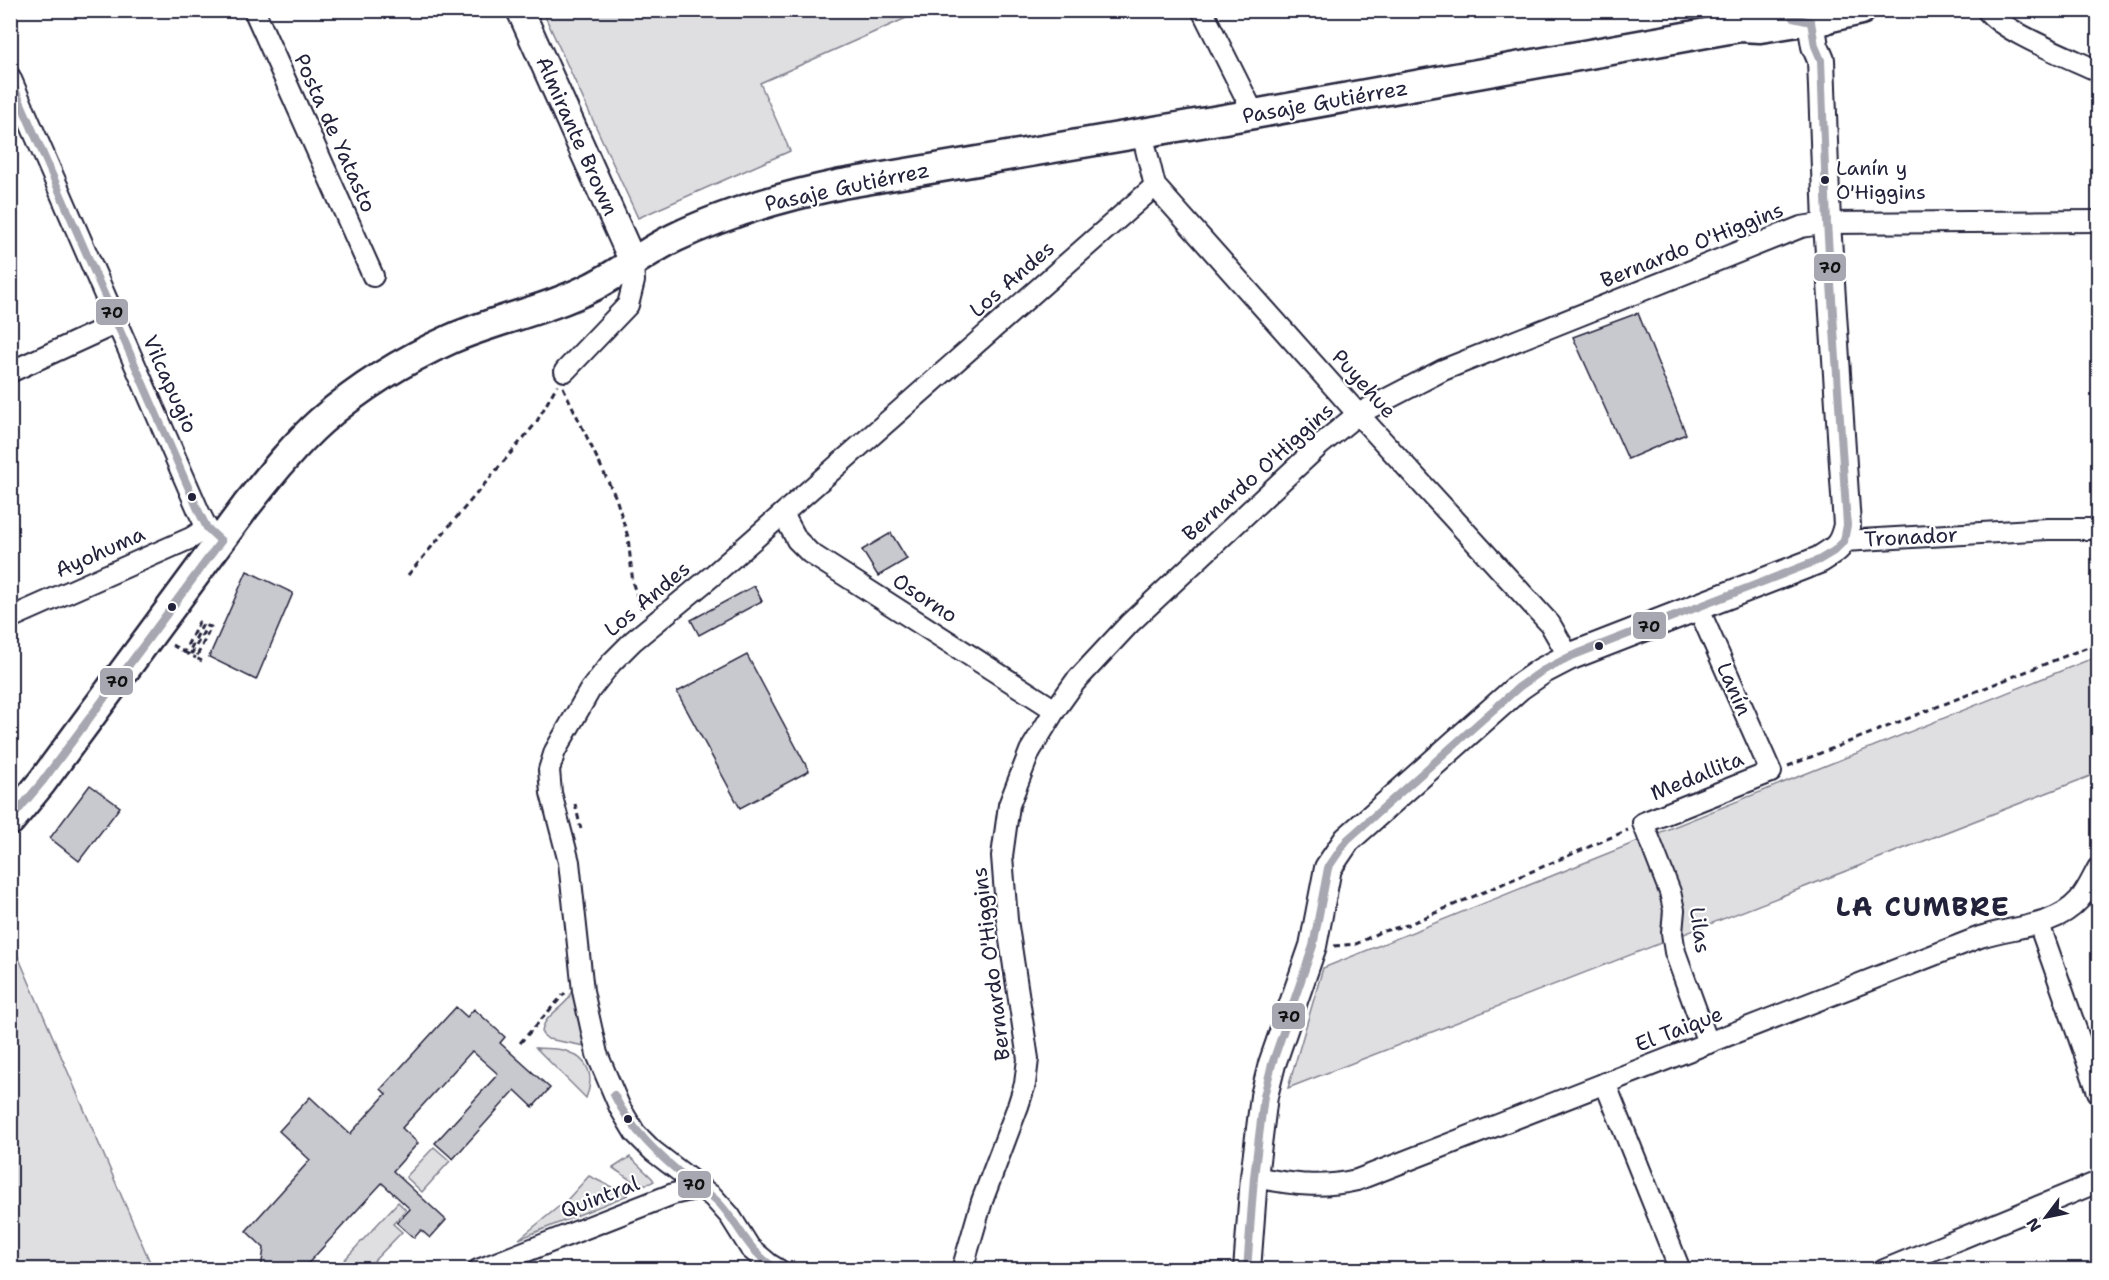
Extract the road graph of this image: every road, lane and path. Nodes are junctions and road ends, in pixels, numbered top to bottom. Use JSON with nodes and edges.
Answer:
{"nodes":[{"id":1,"x":254,"y":10,"type":"edge"},
{"id":2,"x":520,"y":10,"type":"edge"},
{"id":3,"x":1202,"y":10,"type":"edge"},
{"id":4,"x":1770,"y":10,"type":"edge"},
{"id":5,"x":1861,"y":10,"type":"edge"},
{"id":6,"x":1987,"y":10,"type":"edge"},
{"id":7,"x":1816,"y":17,"type":"edge"},
{"id":8,"x":1740,"y":27,"type":"junction"},
{"id":9,"x":2098,"y":71,"type":"edge"},
{"id":10,"x":10,"y":78,"type":"edge"},
{"id":11,"x":1254,"y":114,"type":"junction"},
{"id":12,"x":1142,"y":133,"type":"junction"},
{"id":13,"x":1155,"y":186,"type":"junction"},
{"id":14,"x":2098,"y":221,"type":"edge"},
{"id":15,"x":1827,"y":223,"type":"junction"},
{"id":16,"x":633,"y":261,"type":"junction"},
{"id":17,"x":373,"y":276,"type":"dead end"},
{"id":18,"x":117,"y":324,"type":"junction"},
{"id":19,"x":565,"y":370,"type":"junction"},
{"id":20,"x":10,"y":372,"type":"edge"},
{"id":21,"x":1358,"y":414,"type":"junction"},
{"id":22,"x":783,"y":513,"type":"junction"},
{"id":23,"x":2098,"y":529,"type":"edge"},
{"id":24,"x":214,"y":535,"type":"junction"},
{"id":25,"x":1844,"y":541,"type":"junction"},
{"id":26,"x":408,"y":574,"type":"dead end"},
{"id":27,"x":1697,"y":605,"type":"junction"},
{"id":28,"x":10,"y":618,"type":"edge"},
{"id":29,"x":648,"y":628,"type":"junction"},
{"id":30,"x":152,"y":634,"type":"junction"},
{"id":31,"x":2098,"y":643,"type":"edge"},
{"id":32,"x":184,"y":652,"type":"junction"},
{"id":33,"x":1569,"y":657,"type":"junction"},
{"id":34,"x":196,"y":658,"type":"junction"},
{"id":35,"x":202,"y":661,"type":"dead end"},
{"id":36,"x":1055,"y":710,"type":"junction"},
{"id":37,"x":1771,"y":772,"type":"junction"},
{"id":38,"x":573,"y":798,"type":"dead end"},
{"id":39,"x":10,"y":821,"type":"edge"},
{"id":40,"x":1643,"y":823,"type":"junction"},
{"id":41,"x":581,"y":832,"type":"dead end"},
{"id":42,"x":2098,"y":868,"type":"edge"},
{"id":43,"x":2039,"y":924,"type":"junction"},
{"id":44,"x":1313,"y":946,"type":"junction"},
{"id":45,"x":580,"y":968,"type":"junction"},
{"id":46,"x":520,"y":1043,"type":"dead end"},
{"id":47,"x":1708,"y":1043,"type":"junction"},
{"id":48,"x":1605,"y":1083,"type":"junction"},
{"id":49,"x":2098,"y":1092,"type":"edge"},
{"id":50,"x":1254,"y":1177,"type":"junction"},
{"id":51,"x":2098,"y":1182,"type":"edge"},
{"id":52,"x":699,"y":1188,"type":"junction"},
{"id":53,"x":964,"y":1268,"type":"edge"},
{"id":54,"x":478,"y":1269,"type":"edge"},
{"id":55,"x":778,"y":1269,"type":"edge"},
{"id":56,"x":1247,"y":1269,"type":"edge"},
{"id":57,"x":1680,"y":1269,"type":"edge"},
{"id":58,"x":1884,"y":1269,"type":"edge"}],
"edges":[{"from":1,"to":17,"type":"street","name":"Posta de Yatasto"},
{"from":2,"to":16,"type":"street","name":"Almirante Brown"},
{"from":3,"to":11,"type":"street"},
{"from":4,"to":8,"type":"main road","name":"Pasaje Gutiérrez"},
{"from":5,"to":7,"type":"main road","name":"Pasaje Gutiérrez"},
{"from":6,"to":9,"type":"street"},
{"from":7,"to":8,"type":"main road","name":"Pasaje Gutiérrez"},
{"from":7,"to":15,"type":"street"},
{"from":8,"to":11,"type":"main road","name":"Pasaje Gutiérrez"},
{"from":10,"to":18,"type":"street","name":"Vilcapugio"},
{"from":11,"to":12,"type":"main road","name":"Pasaje Gutiérrez"},
{"from":12,"to":13,"type":"street","name":"Puyehue"},
{"from":12,"to":16,"type":"main road","name":"Pasaje Gutiérrez"},
{"from":13,"to":21,"type":"street","name":"Puyehue"},
{"from":13,"to":22,"type":"street","name":"Los Andes"},
{"from":14,"to":15,"type":"street","name":"Bernardo O'Higgins"},
{"from":15,"to":21,"type":"street","name":"Bernardo O'Higgins"},
{"from":15,"to":25,"type":"street"},
{"from":16,"to":19,"type":"street"},
{"from":16,"to":24,"type":"main road","name":"Pasaje Gutiérrez"},
{"from":18,"to":20,"type":"street"},
{"from":18,"to":24,"type":"street","name":"Vilcapugio"},
{"from":19,"to":26,"type":"path"},
{"from":19,"to":29,"type":"path"},
{"from":21,"to":33,"type":"street","name":"Puyehue"},
{"from":21,"to":36,"type":"street","name":"Bernardo O'Higgins"},
{"from":22,"to":29,"type":"street","name":"Los Andes"},
{"from":22,"to":36,"type":"street","name":"Osorno"},
{"from":23,"to":25,"type":"street","name":"Tronador"},
{"from":24,"to":28,"type":"street","name":"Ayohuma"},
{"from":24,"to":30,"type":"main road","name":"Pasaje Gutiérrez"},
{"from":25,"to":27,"type":"street","name":"Tronador"},
{"from":27,"to":33,"type":"street","name":"Tronador"},
{"from":27,"to":37,"type":"street","name":"Lanín"},
{"from":29,"to":45,"type":"street","name":"Los Andes"},
{"from":30,"to":32,"type":"path"},
{"from":30,"to":39,"type":"main road","name":"Pasaje Gutiérrez"},
{"from":31,"to":37,"type":"path","name":"Medallita"},
{"from":32,"to":34,"type":"path"},
{"from":32,"to":34,"type":"path"},
{"from":33,"to":44,"type":"street","name":"Tronador"},
{"from":34,"to":35,"type":"path"},
{"from":36,"to":53,"type":"street","name":"Bernardo O'Higgins"},
{"from":37,"to":40,"type":"street","name":"Medallita"},
{"from":38,"to":41,"type":"path"},
{"from":40,"to":44,"type":"path","name":"Medallita"},
{"from":40,"to":47,"type":"street","name":"Lilas"},
{"from":42,"to":43,"type":"street","name":"El Taique"},
{"from":43,"to":47,"type":"street","name":"El Taique"},
{"from":43,"to":49,"type":"street"},
{"from":44,"to":50,"type":"street","name":"Tronador"},
{"from":45,"to":46,"type":"path"},
{"from":45,"to":52,"type":"street","name":"Los Andes"},
{"from":47,"to":48,"type":"street","name":"El Taique"},
{"from":48,"to":50,"type":"street","name":"El Taique"},
{"from":48,"to":57,"type":"street"},
{"from":50,"to":56,"type":"street","name":"Tronador"},
{"from":51,"to":58,"type":"street"},
{"from":52,"to":54,"type":"street","name":"Quintral"},
{"from":52,"to":55,"type":"street"}]}
